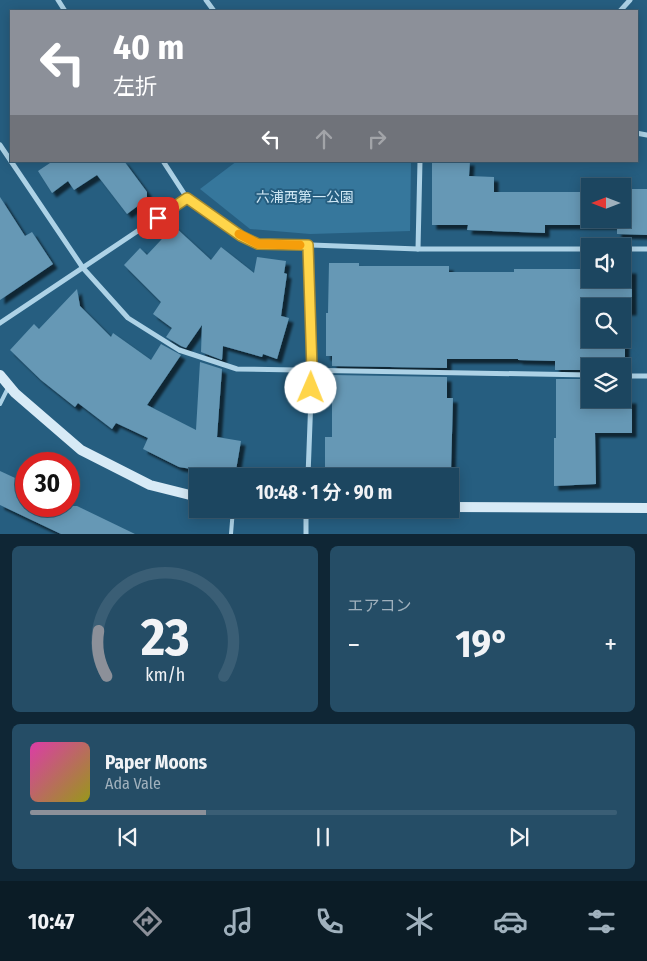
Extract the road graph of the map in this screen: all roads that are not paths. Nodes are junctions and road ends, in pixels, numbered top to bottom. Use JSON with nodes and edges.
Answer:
{"nodes":[{"id":1,"x":630,"y":0,"type":"edge"},
{"id":2,"x":621,"y":10,"type":"edge"},
{"id":3,"x":0,"y":145,"type":"edge"},
{"id":4,"x":10,"y":160,"type":"edge"},
{"id":5,"x":11,"y":162,"type":"edge"},
{"id":6,"x":164,"y":162,"type":"edge"},
{"id":7,"x":420,"y":162,"type":"edge"},
{"id":8,"x":187,"y":198,"type":"junction"},
{"id":9,"x":308,"y":245,"type":"junction"},
{"id":10,"x":418,"y":249,"type":"junction"},
{"id":11,"x":581,"y":249,"type":"edge"},
{"id":12,"x":631,"y":249,"type":"edge"},
{"id":13,"x":647,"y":249,"type":"edge"},
{"id":14,"x":83,"y":268,"type":"junction"},
{"id":15,"x":0,"y":323,"type":"edge"},
{"id":16,"x":312,"y":370,"type":"junction"},
{"id":17,"x":0,"y":375,"type":"edge"},
{"id":18,"x":581,"y":375,"type":"edge"},
{"id":19,"x":631,"y":376,"type":"edge"},
{"id":20,"x":647,"y":376,"type":"edge"},
{"id":21,"x":9,"y":386,"type":"junction"},
{"id":22,"x":0,"y":404,"type":"edge"},
{"id":23,"x":308,"y":468,"type":"edge"},
{"id":24,"x":189,"y":495,"type":"edge"},
{"id":25,"x":459,"y":507,"type":"edge"},
{"id":26,"x":647,"y":508,"type":"edge"},
{"id":27,"x":232,"y":518,"type":"edge"},
{"id":28,"x":306,"y":518,"type":"edge"},
{"id":29,"x":231,"y":534,"type":"edge"},
{"id":30,"x":306,"y":534,"type":"edge"}],
"edges":[{"from":1,"to":2,"type":"street"},
{"from":3,"to":4,"type":"street"},
{"from":5,"to":14,"type":"street"},
{"from":6,"to":8,"type":"street"},
{"from":7,"to":10,"type":"street"},
{"from":8,"to":9,"type":"street"},
{"from":8,"to":14,"type":"street"},
{"from":9,"to":10,"type":"street"},
{"from":9,"to":16,"type":"street"},
{"from":10,"to":11,"type":"street"},
{"from":12,"to":13,"type":"street"},
{"from":14,"to":15,"type":"street"},
{"from":14,"to":16,"type":"street"},
{"from":16,"to":18,"type":"street"},
{"from":16,"to":23,"type":"street"},
{"from":17,"to":21,"type":"street"},
{"from":19,"to":20,"type":"street"},
{"from":21,"to":22,"type":"lane"},
{"from":21,"to":24,"type":"street"},
{"from":25,"to":26,"type":"street"},
{"from":27,"to":29,"type":"lane"},
{"from":28,"to":30,"type":"street"}]}
